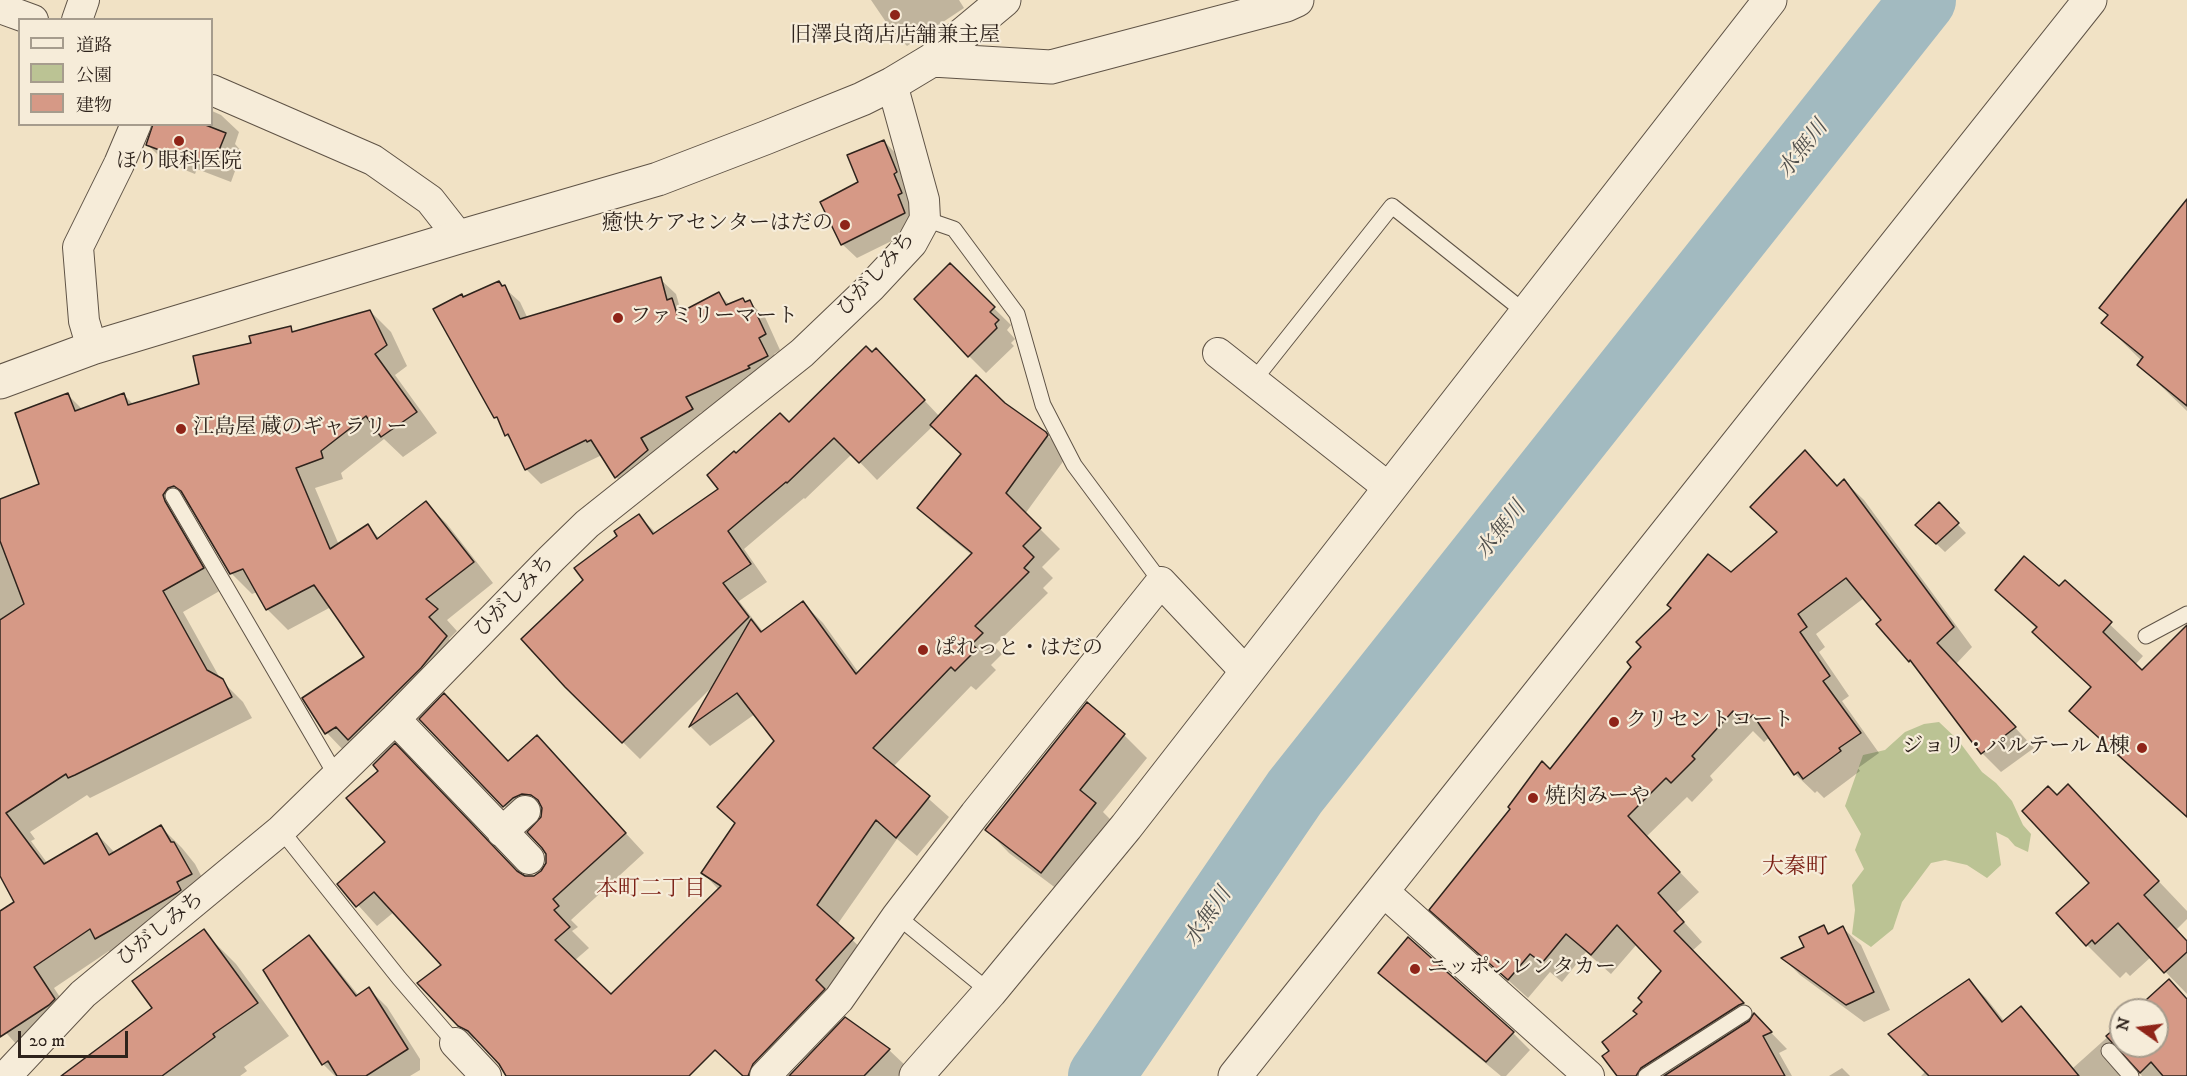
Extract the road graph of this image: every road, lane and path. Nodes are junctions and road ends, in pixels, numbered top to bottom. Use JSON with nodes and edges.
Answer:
{"nodes":[{"id":1,"x":84,"y":0,"type":"edge"},
{"id":2,"x":1004,"y":0,"type":"edge"},
{"id":3,"x":1297,"y":0,"type":"edge"},
{"id":4,"x":1770,"y":0,"type":"edge"},
{"id":5,"x":2090,"y":0,"type":"edge"},
{"id":6,"x":0,"y":8,"type":"edge"},
{"id":7,"x":28,"y":18,"type":"edge"},
{"id":8,"x":78,"y":18,"type":"edge"},
{"id":9,"x":932,"y":60,"type":"junction"},
{"id":10,"x":892,"y":84,"type":"junction"},
{"id":11,"x":213,"y":90,"type":"edge"},
{"id":12,"x":135,"y":126,"type":"edge"},
{"id":13,"x":925,"y":219,"type":"junction"},
{"id":14,"x":459,"y":237,"type":"junction"},
{"id":15,"x":1526,"y":313,"type":"junction"},
{"id":16,"x":92,"y":348,"type":"junction"},
{"id":17,"x":1218,"y":352,"type":"dead end"},
{"id":18,"x":1254,"y":380,"type":"junction"},
{"id":19,"x":0,"y":382,"type":"edge"},
{"id":20,"x":1389,"y":488,"type":"junction"},
{"id":21,"x":173,"y":496,"type":"dead end"},
{"id":22,"x":1161,"y":582,"type":"junction"},
{"id":23,"x":2187,"y":614,"type":"edge"},
{"id":24,"x":2146,"y":636,"type":"dead end"},
{"id":25,"x":1246,"y":672,"type":"junction"},
{"id":26,"x":395,"y":719,"type":"junction"},
{"id":27,"x":337,"y":777,"type":"junction"},
{"id":28,"x":525,"y":811,"type":"dead end"},
{"id":29,"x":281,"y":830,"type":"junction"},
{"id":30,"x":502,"y":832,"type":"junction"},
{"id":31,"x":529,"y":859,"type":"dead end"},
{"id":32,"x":1383,"y":891,"type":"junction"},
{"id":33,"x":897,"y":916,"type":"junction"},
{"id":34,"x":990,"y":992,"type":"junction"},
{"id":35,"x":1744,"y":1013,"type":"dead end"},
{"id":36,"x":455,"y":1043,"type":"joint"},
{"id":37,"x":2115,"y":1058,"type":"edge"},
{"id":38,"x":6,"y":1076,"type":"edge"},
{"id":39,"x":486,"y":1076,"type":"edge"},
{"id":40,"x":765,"y":1076,"type":"edge"},
{"id":41,"x":916,"y":1076,"type":"edge"},
{"id":42,"x":1235,"y":1076,"type":"edge"},
{"id":43,"x":1589,"y":1076,"type":"edge"},
{"id":44,"x":1646,"y":1076,"type":"edge"},
{"id":45,"x":2131,"y":1076,"type":"edge"}],
"edges":[{"from":1,"to":8,"type":"street"},
{"from":2,"to":9,"type":"street"},
{"from":3,"to":9,"type":"street"},
{"from":4,"to":15,"type":"street"},
{"from":5,"to":32,"type":"street"},
{"from":6,"to":7,"type":"street"},
{"from":9,"to":10,"type":"street"},
{"from":10,"to":13,"type":"street","name":"ひがしみち"},
{"from":10,"to":14,"type":"street"},
{"from":11,"to":14,"type":"street"},
{"from":12,"to":16,"type":"street"},
{"from":13,"to":22,"type":"lane"},
{"from":13,"to":26,"type":"street","name":"ひがしみち"},
{"from":14,"to":16,"type":"street"},
{"from":15,"to":18,"type":"lane"},
{"from":15,"to":20,"type":"street"},
{"from":16,"to":19,"type":"street"},
{"from":17,"to":18,"type":"street"},
{"from":18,"to":20,"type":"street"},
{"from":20,"to":25,"type":"street"},
{"from":21,"to":27,"type":"lane"},
{"from":22,"to":25,"type":"street"},
{"from":22,"to":33,"type":"street"},
{"from":23,"to":24,"type":"lane"},
{"from":25,"to":34,"type":"street"},
{"from":26,"to":27,"type":"street","name":"ひがしみち"},
{"from":26,"to":30,"type":"street"},
{"from":27,"to":29,"type":"street","name":"ひがしみち"},
{"from":28,"to":30,"type":"street"},
{"from":29,"to":36,"type":"lane"},
{"from":29,"to":38,"type":"street","name":"ひがしみち"},
{"from":30,"to":31,"type":"street"},
{"from":32,"to":42,"type":"street"},
{"from":32,"to":43,"type":"street"},
{"from":33,"to":34,"type":"lane"},
{"from":33,"to":40,"type":"street"},
{"from":34,"to":41,"type":"street"},
{"from":35,"to":44,"type":"lane"},
{"from":36,"to":39,"type":"street"},
{"from":37,"to":45,"type":"lane"}]}
